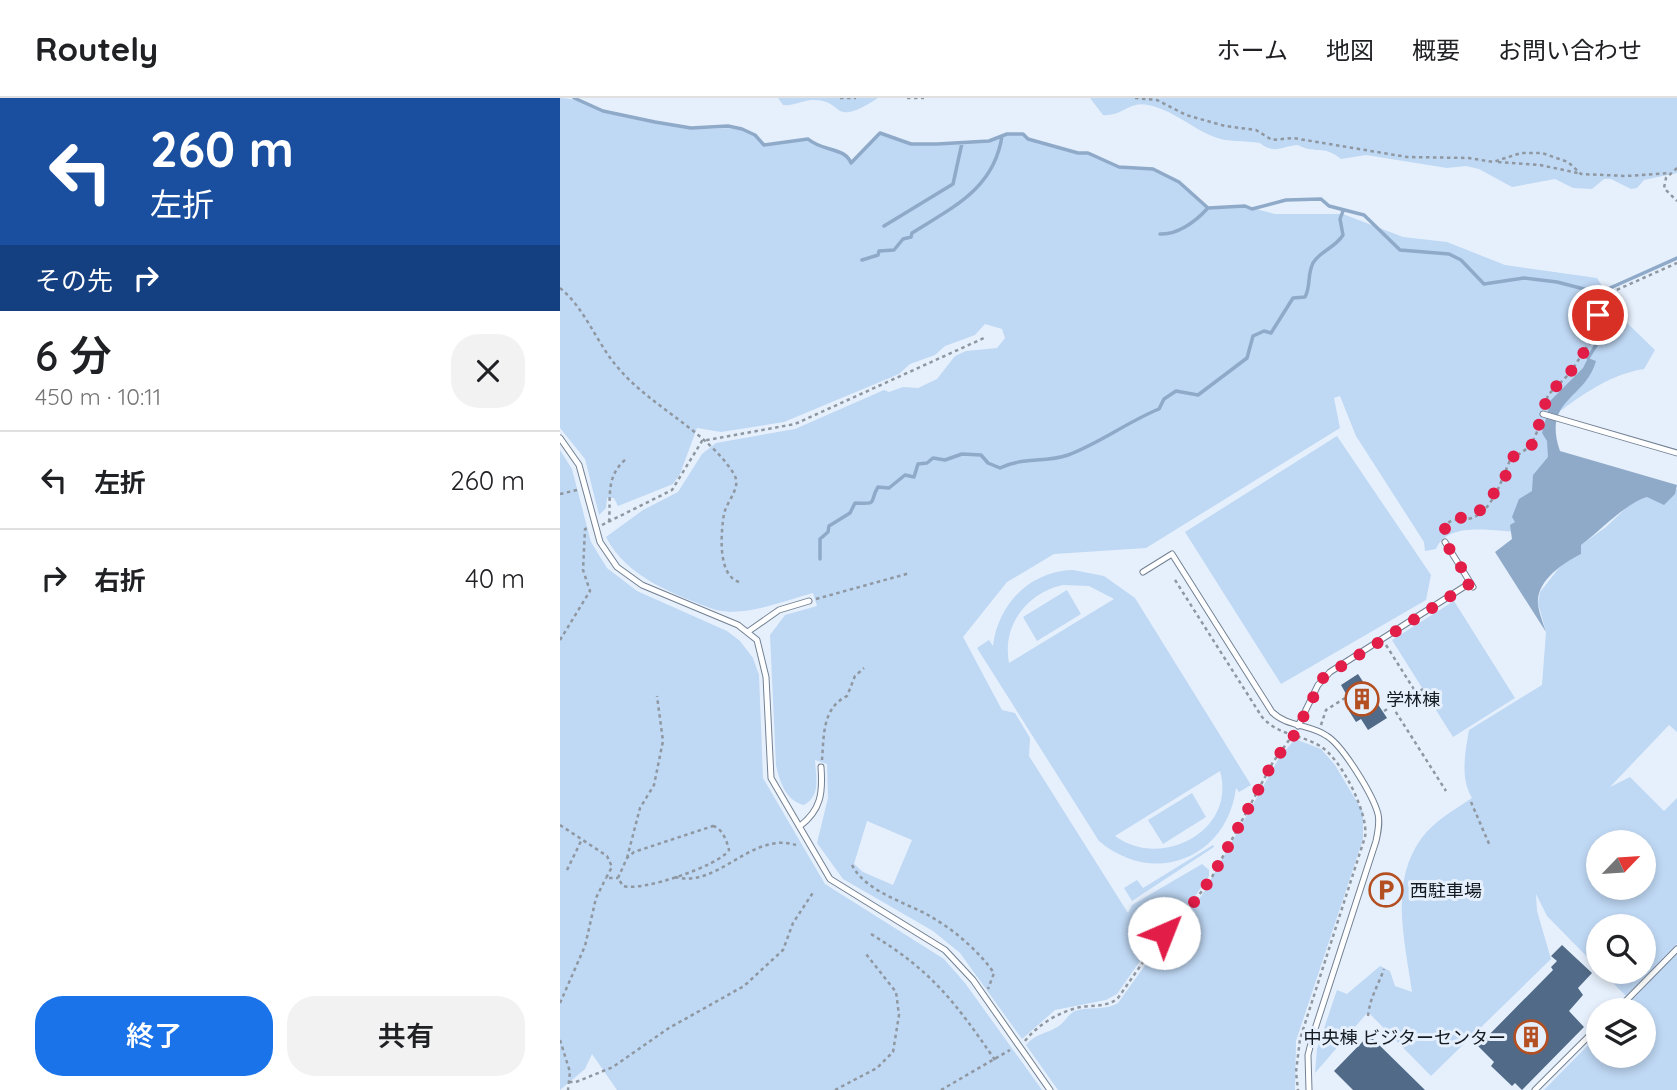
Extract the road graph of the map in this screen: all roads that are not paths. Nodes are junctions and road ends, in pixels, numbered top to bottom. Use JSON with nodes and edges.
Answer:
{"nodes":[{"id":1,"x":1544,"y":414,"type":"road end"},
{"id":2,"x":560,"y":438,"type":"edge"},
{"id":3,"x":1677,"y":453,"type":"edge"},
{"id":4,"x":1445,"y":542,"type":"road end"},
{"id":5,"x":1143,"y":572,"type":"dead end"},
{"id":6,"x":809,"y":601,"type":"road end"},
{"id":7,"x":748,"y":631,"type":"junction"},
{"id":8,"x":1298,"y":726,"type":"junction"},
{"id":9,"x":821,"y":767,"type":"road end"},
{"id":10,"x":800,"y":826,"type":"junction"},
{"id":11,"x":1677,"y":949,"type":"edge"},
{"id":12,"x":1630,"y":998,"type":"edge"},
{"id":13,"x":1586,"y":1039,"type":"edge"},
{"id":14,"x":1050,"y":1090,"type":"edge"},
{"id":15,"x":1309,"y":1090,"type":"edge"},
{"id":16,"x":1535,"y":1090,"type":"edge"}],
"edges":[{"from":1,"to":3,"type":"lane"},
{"from":2,"to":7,"type":"lane"},
{"from":4,"to":8,"type":"lane"},
{"from":5,"to":8,"type":"lane"},
{"from":6,"to":7,"type":"lane"},
{"from":7,"to":10,"type":"lane"},
{"from":8,"to":15,"type":"lane"},
{"from":9,"to":10,"type":"lane"},
{"from":10,"to":14,"type":"lane"},
{"from":11,"to":12,"type":"lane"},
{"from":13,"to":16,"type":"lane"}]}
